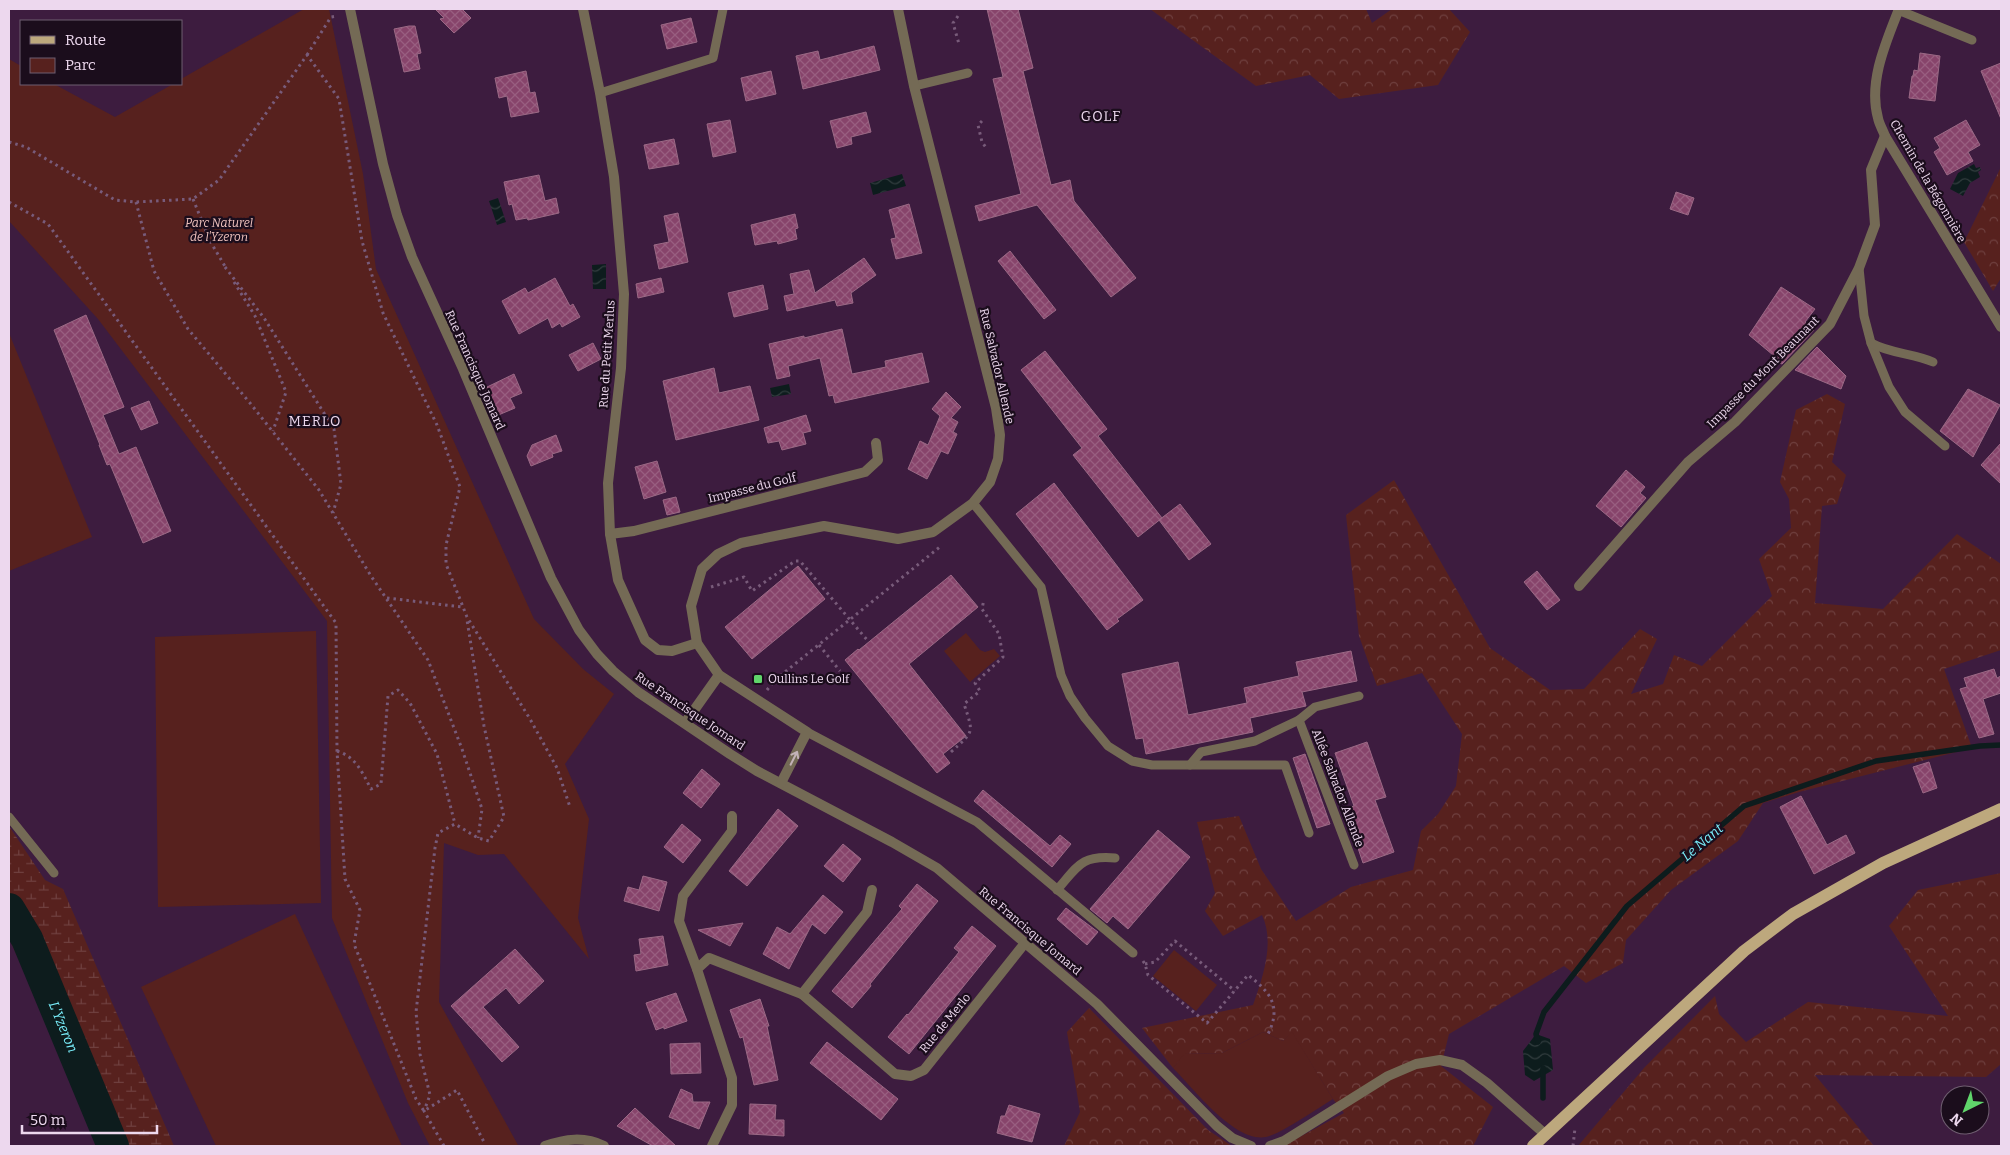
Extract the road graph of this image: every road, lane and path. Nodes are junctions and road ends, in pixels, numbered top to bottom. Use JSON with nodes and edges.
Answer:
{"nodes":[{"id":1,"x":583,"y":9,"type":"edge"},
{"id":2,"x":723,"y":9,"type":"edge"},
{"id":3,"x":898,"y":9,"type":"edge"},
{"id":4,"x":1899,"y":9,"type":"edge"},
{"id":5,"x":350,"y":11,"type":"edge"},
{"id":6,"x":958,"y":16,"type":"dead end"},
{"id":7,"x":1972,"y":40,"type":"dead end"},
{"id":8,"x":959,"y":44,"type":"dead end"},
{"id":9,"x":307,"y":55,"type":"junction"},
{"id":10,"x":968,"y":73,"type":"dead end"},
{"id":11,"x":914,"y":86,"type":"junction"},
{"id":12,"x":600,"y":93,"type":"junction"},
{"id":13,"x":982,"y":121,"type":"dead end"},
{"id":14,"x":1885,"y":136,"type":"junction"},
{"id":15,"x":9,"y":142,"type":"edge"},
{"id":16,"x":987,"y":149,"type":"dead end"},
{"id":17,"x":193,"y":199,"type":"junction"},
{"id":18,"x":9,"y":202,"type":"edge"},
{"id":19,"x":136,"y":202,"type":"junction"},
{"id":20,"x":225,"y":267,"type":"junction"},
{"id":21,"x":1859,"y":268,"type":"junction"},
{"id":22,"x":2001,"y":327,"type":"edge"},
{"id":23,"x":1871,"y":343,"type":"junction"},
{"id":24,"x":1933,"y":362,"type":"dead end"},
{"id":25,"x":273,"y":431,"type":"junction"},
{"id":26,"x":876,"y":443,"type":"dead end"},
{"id":27,"x":1945,"y":446,"type":"dead end"},
{"id":28,"x":973,"y":503,"type":"junction"},
{"id":29,"x":333,"y":513,"type":"junction"},
{"id":30,"x":610,"y":534,"type":"junction"},
{"id":31,"x":941,"y":546,"type":"dead end"},
{"id":32,"x":1579,"y":586,"type":"dead end"},
{"id":33,"x":695,"y":592,"type":"junction"},
{"id":34,"x":386,"y":598,"type":"junction"},
{"id":35,"x":984,"y":599,"type":"dead end"},
{"id":36,"x":462,"y":607,"type":"junction"},
{"id":37,"x":466,"y":617,"type":"junction"},
{"id":38,"x":850,"y":620,"type":"junction"},
{"id":39,"x":868,"y":641,"type":"dead end"},
{"id":40,"x":697,"y":643,"type":"junction"},
{"id":41,"x":819,"y":645,"type":"junction"},
{"id":42,"x":840,"y":671,"type":"dead end"},
{"id":43,"x":719,"y":675,"type":"junction"},
{"id":44,"x":772,"y":684,"type":"dead end"},
{"id":45,"x":1358,"y":696,"type":"dead end"},
{"id":46,"x":1299,"y":720,"type":"junction"},
{"id":47,"x":685,"y":723,"type":"junction"},
{"id":48,"x":807,"y":732,"type":"junction"},
{"id":49,"x":337,"y":750,"type":"junction"},
{"id":50,"x":951,"y":752,"type":"dead end"},
{"id":51,"x":1190,"y":765,"type":"junction"},
{"id":52,"x":781,"y":784,"type":"junction"},
{"id":53,"x":570,"y":808,"type":"dead end"},
{"id":54,"x":2001,"y":809,"type":"edge"},
{"id":55,"x":732,"y":816,"type":"dead end"},
{"id":56,"x":9,"y":817,"type":"edge"},
{"id":57,"x":455,"y":824,"type":"junction"},
{"id":58,"x":1309,"y":833,"type":"dead end"},
{"id":59,"x":478,"y":838,"type":"junction"},
{"id":60,"x":1115,"y":858,"type":"dead end"},
{"id":61,"x":1354,"y":865,"type":"dead end"},
{"id":62,"x":54,"y":873,"type":"dead end"},
{"id":63,"x":872,"y":890,"type":"dead end"},
{"id":64,"x":1057,"y":890,"type":"junction"},
{"id":65,"x":1025,"y":943,"type":"junction"},
{"id":66,"x":1132,"y":953,"type":"joint"},
{"id":67,"x":1145,"y":964,"type":"junction"},
{"id":68,"x":697,"y":968,"type":"junction"},
{"id":69,"x":1235,"y":991,"type":"junction"},
{"id":70,"x":802,"y":994,"type":"junction"},
{"id":71,"x":1268,"y":1034,"type":"dead end"},
{"id":72,"x":424,"y":1111,"type":"junction"},
{"id":73,"x":1545,"y":1134,"type":"junction"},
{"id":74,"x":484,"y":1142,"type":"dead end"},
{"id":75,"x":444,"y":1146,"type":"edge"},
{"id":76,"x":545,"y":1146,"type":"edge"},
{"id":77,"x":604,"y":1146,"type":"edge"},
{"id":78,"x":712,"y":1146,"type":"edge"},
{"id":79,"x":1251,"y":1146,"type":"edge"},
{"id":80,"x":1270,"y":1146,"type":"edge"},
{"id":81,"x":1533,"y":1146,"type":"edge"}],
"edges":[{"from":1,"to":12,"type":"street","name":"Rue du Petit Merlus"},
{"from":2,"to":12,"type":"lane"},
{"from":3,"to":11,"type":"street","name":"Rue Salvador Allende"},
{"from":4,"to":7,"type":"lane"},
{"from":4,"to":14,"type":"street","name":"Chemin de la Bégonnière"},
{"from":5,"to":9,"type":"path"},
{"from":5,"to":47,"type":"street","name":"Rue Francisque Jomard"},
{"from":6,"to":8,"type":"path"},
{"from":9,"to":17,"type":"path"},
{"from":9,"to":36,"type":"path"},
{"from":10,"to":11,"type":"lane"},
{"from":11,"to":28,"type":"street","name":"Rue Salvador Allende"},
{"from":12,"to":30,"type":"street","name":"Rue du Petit Merlus"},
{"from":13,"to":16,"type":"path"},
{"from":14,"to":21,"type":"street","name":"Impasse du Mont Beaunant"},
{"from":14,"to":22,"type":"street","name":"Chemin de la Bégonnière"},
{"from":15,"to":19,"type":"path"},
{"from":17,"to":19,"type":"path"},
{"from":17,"to":20,"type":"path"},
{"from":18,"to":49,"type":"path"},
{"from":19,"to":25,"type":"path"},
{"from":20,"to":25,"type":"path"},
{"from":20,"to":29,"type":"path"},
{"from":21,"to":23,"type":"lane"},
{"from":21,"to":32,"type":"street","name":"Impasse du Mont Beaunant"},
{"from":23,"to":24,"type":"lane"},
{"from":23,"to":27,"type":"lane"},
{"from":25,"to":29,"type":"path"},
{"from":26,"to":30,"type":"street","name":"Impasse du Golf"},
{"from":28,"to":33,"type":"street","name":"Rue Salvador Allende"},
{"from":28,"to":51,"type":"lane"},
{"from":29,"to":34,"type":"path"},
{"from":30,"to":40,"type":"street","name":"Rue du Petit Merlus"},
{"from":31,"to":38,"type":"path"},
{"from":33,"to":38,"type":"path"},
{"from":33,"to":40,"type":"street","name":"Rue Salvador Allende"},
{"from":34,"to":36,"type":"path"},
{"from":34,"to":59,"type":"path"},
{"from":35,"to":50,"type":"path"},
{"from":36,"to":37,"type":"path"},
{"from":37,"to":53,"type":"path"},
{"from":37,"to":59,"type":"path"},
{"from":38,"to":39,"type":"path"},
{"from":38,"to":41,"type":"path"},
{"from":40,"to":43,"type":"street","name":"Rue Salvador Allende"},
{"from":41,"to":42,"type":"path"},
{"from":41,"to":44,"type":"path"},
{"from":43,"to":47,"type":"street"},
{"from":43,"to":48,"type":"street","name":"Rue Salvador Allende"},
{"from":45,"to":46,"type":"lane","name":"Allée Salvador Allende"},
{"from":46,"to":51,"type":"lane","name":"Allée Salvador Allende"},
{"from":46,"to":61,"type":"lane","name":"Allée Salvador Allende"},
{"from":47,"to":52,"type":"street","name":"Rue Francisque Jomard"},
{"from":52,"to":48,"type":"street","one_way":true},
{"from":48,"to":64,"type":"lane"},
{"from":49,"to":57,"type":"path"},
{"from":49,"to":72,"type":"path"},
{"from":51,"to":58,"type":"lane"},
{"from":52,"to":65,"type":"street","name":"Rue Francisque Jomard"},
{"from":54,"to":73,"type":"main road"},
{"from":55,"to":68,"type":"street"},
{"from":56,"to":62,"type":"lane"},
{"from":57,"to":59,"type":"path"},
{"from":57,"to":72,"type":"path"},
{"from":60,"to":64,"type":"lane"},
{"from":63,"to":70,"type":"street"},
{"from":64,"to":66,"type":"lane"},
{"from":65,"to":70,"type":"street","name":"Rue de Merlo"},
{"from":65,"to":79,"type":"street","name":"Rue Francisque Jomard"},
{"from":66,"to":67,"type":"path"},
{"from":67,"to":69,"type":"path"},
{"from":67,"to":69,"type":"path"},
{"from":68,"to":70,"type":"street","name":"Rue de Merlo"},
{"from":68,"to":78,"type":"street"},
{"from":69,"to":71,"type":"path"},
{"from":72,"to":74,"type":"path"},
{"from":72,"to":75,"type":"path"},
{"from":73,"to":80,"type":"street"},
{"from":73,"to":81,"type":"main road"},
{"from":76,"to":77,"type":"street"}]}
